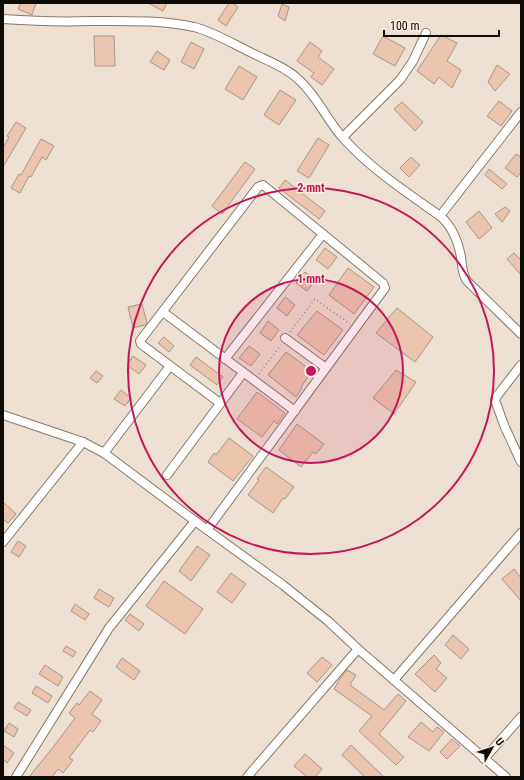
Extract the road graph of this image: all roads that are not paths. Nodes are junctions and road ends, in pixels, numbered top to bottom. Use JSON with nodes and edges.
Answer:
{"nodes":[{"id":1,"x":3,"y":20,"type":"edge"},
{"id":2,"x":426,"y":33,"type":"dead end"},
{"id":3,"x":521,"y":112,"type":"edge"},
{"id":4,"x":343,"y":137,"type":"junction"},
{"id":5,"x":440,"y":216,"type":"junction"},
{"id":6,"x":323,"y":234,"type":"junction"},
{"id":7,"x":163,"y":312,"type":"junction"},
{"id":8,"x":521,"y":334,"type":"edge"},
{"id":9,"x":285,"y":338,"type":"road end"},
{"id":10,"x":225,"y":359,"type":"junction"},
{"id":11,"x":521,"y":365,"type":"edge"},
{"id":12,"x":170,"y":366,"type":"junction"},
{"id":13,"x":326,"y":368,"type":"junction"},
{"id":14,"x":243,"y":373,"type":"junction"},
{"id":15,"x":220,"y":403,"type":"junction"},
{"id":16,"x":295,"y":411,"type":"junction"},
{"id":17,"x":3,"y":415,"type":"edge"},
{"id":18,"x":83,"y":442,"type":"junction"},
{"id":19,"x":104,"y":453,"type":"junction"},
{"id":20,"x":521,"y":462,"type":"edge"},
{"id":21,"x":167,"y":475,"type":"dead end"},
{"id":22,"x":194,"y":522,"type":"junction"},
{"id":23,"x":207,"y":530,"type":"junction"},
{"id":24,"x":521,"y":533,"type":"edge"},
{"id":25,"x":3,"y":542,"type":"edge"},
{"id":26,"x":358,"y":649,"type":"junction"},
{"id":27,"x":394,"y":680,"type":"junction"},
{"id":28,"x":521,"y":716,"type":"edge"},
{"id":29,"x":484,"y":758,"type":"junction"},
{"id":30,"x":16,"y":777,"type":"edge"},
{"id":31,"x":247,"y":777,"type":"edge"},
{"id":32,"x":505,"y":777,"type":"edge"}],
"edges":[{"from":1,"to":4,"type":"street"},
{"from":2,"to":4,"type":"street"},
{"from":3,"to":5,"type":"street"},
{"from":4,"to":5,"type":"street"},
{"from":5,"to":8,"type":"street"},
{"from":6,"to":7,"type":"street"},
{"from":6,"to":10,"type":"street"},
{"from":6,"to":13,"type":"street"},
{"from":7,"to":10,"type":"street"},
{"from":7,"to":12,"type":"street"},
{"from":9,"to":13,"type":"street"},
{"from":10,"to":14,"type":"street"},
{"from":11,"to":20,"type":"street"},
{"from":12,"to":15,"type":"street"},
{"from":12,"to":19,"type":"street"},
{"from":13,"to":16,"type":"street"},
{"from":14,"to":15,"type":"street"},
{"from":14,"to":16,"type":"street"},
{"from":15,"to":21,"type":"street"},
{"from":16,"to":23,"type":"street"},
{"from":17,"to":18,"type":"street"},
{"from":18,"to":19,"type":"street"},
{"from":18,"to":25,"type":"street"},
{"from":19,"to":22,"type":"street"},
{"from":22,"to":23,"type":"street"},
{"from":22,"to":30,"type":"street"},
{"from":23,"to":26,"type":"street"},
{"from":24,"to":27,"type":"street"},
{"from":26,"to":27,"type":"street"},
{"from":26,"to":31,"type":"street"},
{"from":27,"to":29,"type":"street"},
{"from":28,"to":29,"type":"street"},
{"from":29,"to":32,"type":"street"}]}
